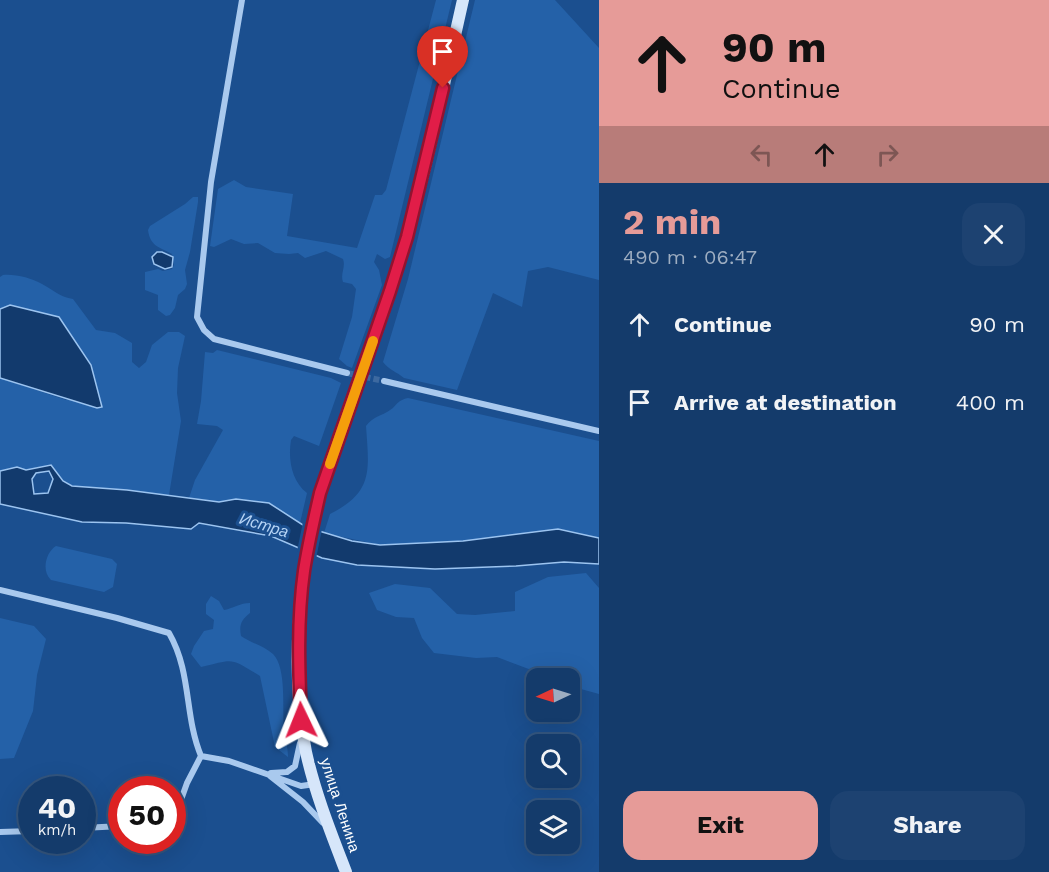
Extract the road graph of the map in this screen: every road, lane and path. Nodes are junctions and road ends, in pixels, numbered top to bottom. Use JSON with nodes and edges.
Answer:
{"nodes":[{"id":1,"x":242,"y":0,"type":"edge"},
{"id":2,"x":463,"y":0,"type":"edge"},
{"id":3,"x":347,"y":373,"type":"tunnel mouth"},
{"id":4,"x":384,"y":381,"type":"tunnel mouth"},
{"id":5,"x":599,"y":431,"type":"edge"},
{"id":6,"x":0,"y":590,"type":"edge"},
{"id":7,"x":301,"y":720,"type":"junction"},
{"id":8,"x":201,"y":756,"type":"junction"},
{"id":9,"x":265,"y":772,"type":"junction"},
{"id":10,"x":315,"y":784,"type":"junction"},
{"id":11,"x":186,"y":786,"type":"edge"},
{"id":12,"x":18,"y":831,"type":"edge"},
{"id":13,"x":0,"y":832,"type":"edge"},
{"id":14,"x":332,"y":834,"type":"junction"},
{"id":15,"x":346,"y":872,"type":"edge"}],
"edges":[{"from":1,"to":3,"type":"street"},
{"from":2,"to":7,"type":"main road","name":"улица Ленина"},
{"from":4,"to":5,"type":"street"},
{"from":6,"to":8,"type":"street"},
{"from":7,"to":9,"type":"street"},
{"from":7,"to":10,"type":"main road","name":"улица Ленина"},
{"from":8,"to":9,"type":"street"},
{"from":8,"to":11,"type":"street"},
{"from":9,"to":10,"type":"street"},
{"from":9,"to":14,"type":"street"},
{"from":10,"to":14,"type":"main road","name":"улица Ленина"},
{"from":12,"to":13,"type":"street"},
{"from":14,"to":15,"type":"main road","name":"улица Ленина"}]}
